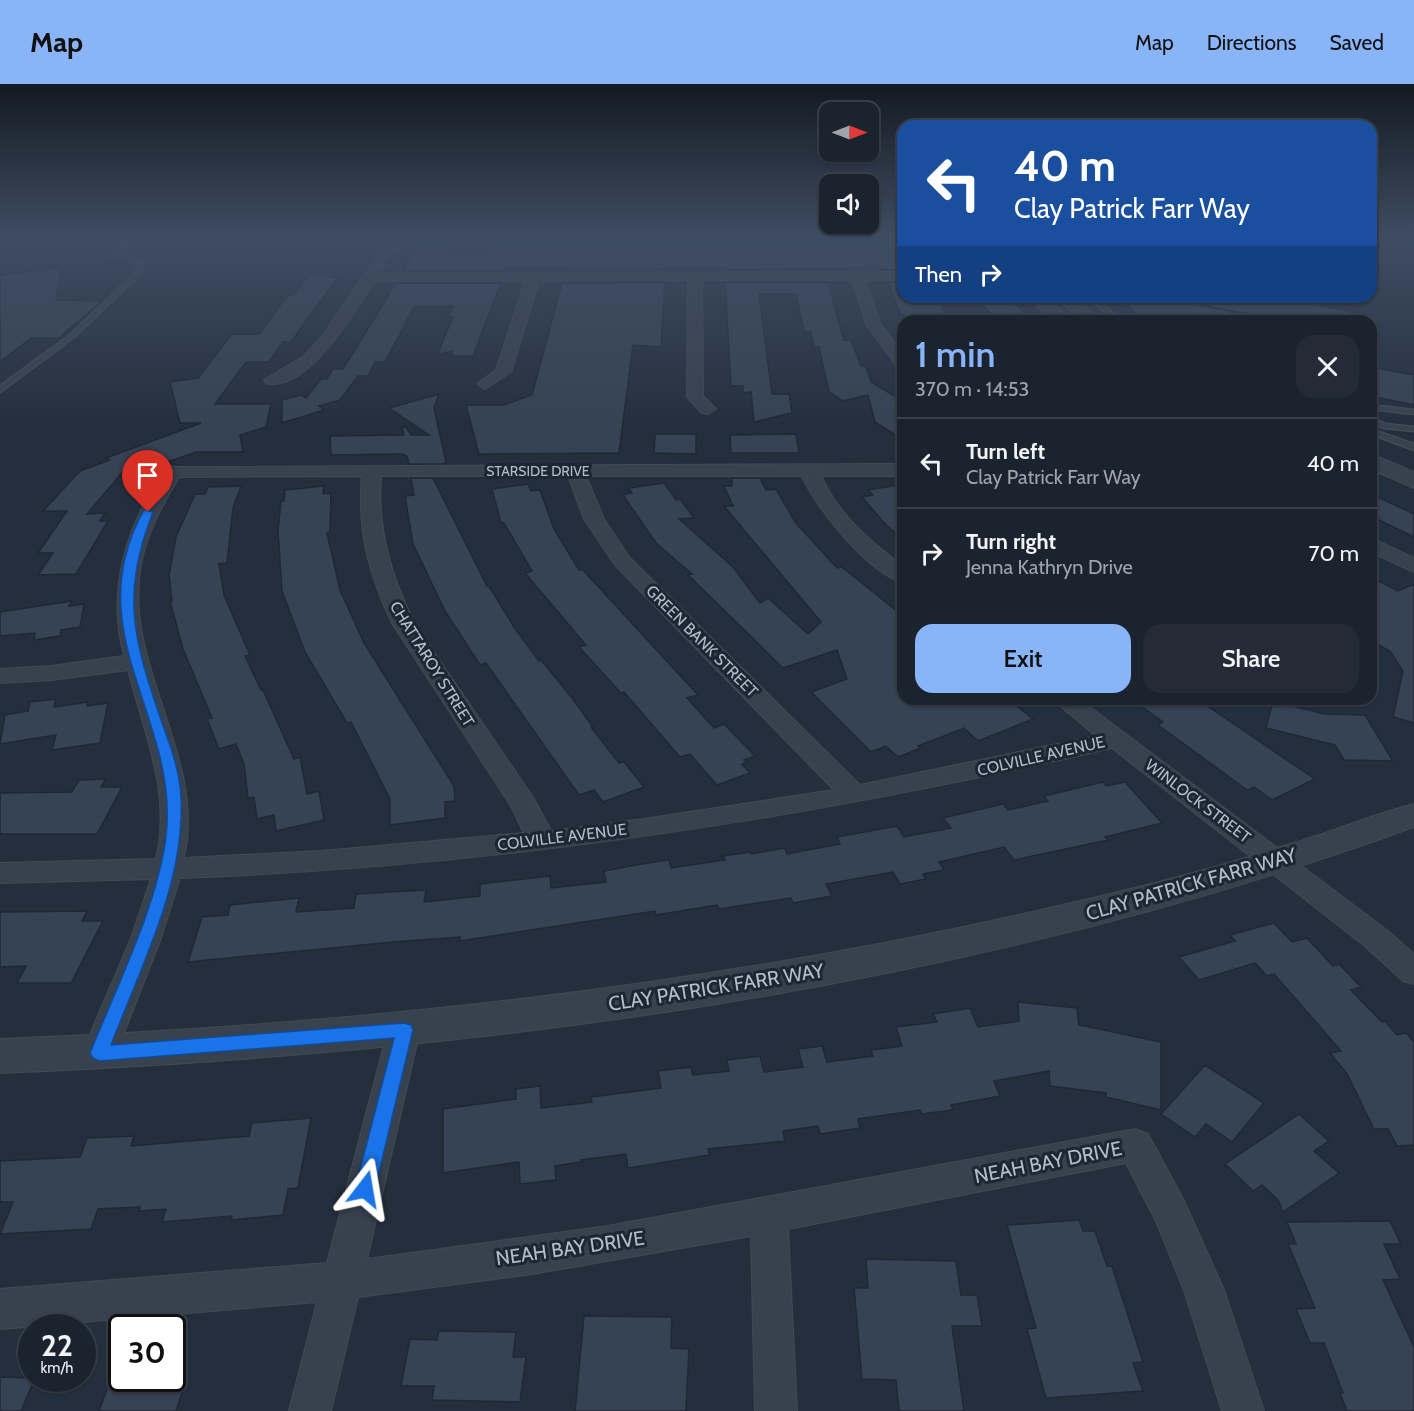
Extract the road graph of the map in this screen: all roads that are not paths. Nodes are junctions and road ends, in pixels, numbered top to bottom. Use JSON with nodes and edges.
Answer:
{"nodes":[{"id":1,"x":110,"y":301,"type":"edge"},
{"id":2,"x":352,"y":301,"type":"edge"},
{"id":3,"x":526,"y":301,"type":"edge"},
{"id":4,"x":695,"y":301,"type":"edge"},
{"id":5,"x":865,"y":301,"type":"edge"},
{"id":6,"x":1043,"y":303,"type":"edge"},
{"id":7,"x":1070,"y":303,"type":"edge"},
{"id":8,"x":1097,"y":303,"type":"edge"},
{"id":9,"x":1058,"y":315,"type":"edge"},
{"id":10,"x":1087,"y":315,"type":"edge"},
{"id":11,"x":1112,"y":315,"type":"edge"},
{"id":12,"x":897,"y":355,"type":"edge"},
{"id":13,"x":272,"y":380,"type":"dead end"},
{"id":14,"x":485,"y":384,"type":"dead end"},
{"id":15,"x":0,"y":390,"type":"edge"},
{"id":16,"x":1377,"y":408,"type":"edge"},
{"id":17,"x":708,"y":409,"type":"dead end"},
{"id":18,"x":1414,"y":412,"type":"edge"},
{"id":19,"x":1377,"y":423,"type":"edge"},
{"id":20,"x":1414,"y":429,"type":"edge"},
{"id":21,"x":1377,"y":433,"type":"edge"},
{"id":22,"x":1414,"y":447,"type":"edge"},
{"id":23,"x":1377,"y":464,"type":"edge"},
{"id":24,"x":809,"y":470,"type":"junction"},
{"id":25,"x":897,"y":470,"type":"edge"},
{"id":26,"x":372,"y":471,"type":"junction"},
{"id":27,"x":576,"y":471,"type":"junction"},
{"id":28,"x":1414,"y":481,"type":"edge"},
{"id":29,"x":1377,"y":547,"type":"edge"},
{"id":30,"x":1414,"y":566,"type":"edge"},
{"id":31,"x":897,"y":571,"type":"edge"},
{"id":32,"x":135,"y":662,"type":"junction"},
{"id":33,"x":0,"y":676,"type":"edge"},
{"id":34,"x":1072,"y":705,"type":"edge"},
{"id":35,"x":1117,"y":739,"type":"junction"},
{"id":36,"x":854,"y":795,"type":"junction"},
{"id":37,"x":1414,"y":815,"type":"edge"},
{"id":38,"x":542,"y":841,"type":"junction"},
{"id":39,"x":1277,"y":861,"type":"junction"},
{"id":40,"x":168,"y":869,"type":"junction"},
{"id":41,"x":0,"y":873,"type":"edge"},
{"id":42,"x":1414,"y":972,"type":"edge"},
{"id":43,"x":404,"y":1030,"type":"junction"},
{"id":44,"x":99,"y":1053,"type":"junction"},
{"id":45,"x":0,"y":1056,"type":"edge"},
{"id":46,"x":769,"y":1215,"type":"junction"},
{"id":47,"x":343,"y":1280,"type":"junction"},
{"id":48,"x":0,"y":1309,"type":"edge"},
{"id":49,"x":310,"y":1411,"type":"edge"},
{"id":50,"x":776,"y":1411,"type":"edge"},
{"id":51,"x":1243,"y":1411,"type":"edge"}],
"edges":[{"from":1,"to":15,"type":"lane"},
{"from":2,"to":13,"type":"street"},
{"from":3,"to":14,"type":"street"},
{"from":4,"to":17,"type":"street"},
{"from":5,"to":12,"type":"street"},
{"from":6,"to":9,"type":"street"},
{"from":7,"to":10,"type":"street"},
{"from":8,"to":11,"type":"lane"},
{"from":16,"to":18,"type":"lane"},
{"from":19,"to":20,"type":"lane"},
{"from":21,"to":22,"type":"lane"},
{"from":23,"to":28,"type":"street"},
{"from":24,"to":25,"type":"street","name":"STARSIDE DRIVE"},
{"from":24,"to":27,"type":"street","name":"STARSIDE DRIVE"},
{"from":24,"to":31,"type":"street"},
{"from":26,"to":27,"type":"street","name":"STARSIDE DRIVE"},
{"from":26,"to":32,"type":"street","name":"STARSIDE DRIVE"},
{"from":26,"to":38,"type":"street","name":"CHATTAROY STREET"},
{"from":27,"to":36,"type":"street","name":"GREEN BANK STREET"},
{"from":29,"to":30,"type":"street"},
{"from":32,"to":33,"type":"street"},
{"from":32,"to":40,"type":"street"},
{"from":34,"to":35,"type":"street","name":"WINLOCK STREET"},
{"from":35,"to":36,"type":"street","name":"COLVILLE AVENUE"},
{"from":35,"to":39,"type":"street","name":"WINLOCK STREET"},
{"from":36,"to":38,"type":"street","name":"COLVILLE AVENUE"},
{"from":37,"to":39,"type":"street","name":"CLAY PATRICK FARR WAY"},
{"from":38,"to":40,"type":"street","name":"COLVILLE AVENUE"},
{"from":39,"to":42,"type":"street","name":"WINLOCK STREET"},
{"from":39,"to":43,"type":"street","name":"CLAY PATRICK FARR WAY"},
{"from":40,"to":41,"type":"street","name":"COLVILLE AVENUE"},
{"from":40,"to":44,"type":"street"},
{"from":43,"to":44,"type":"street","name":"CLAY PATRICK FARR WAY"},
{"from":43,"to":47,"type":"street"},
{"from":44,"to":45,"type":"street","name":"CLAY PATRICK FARR WAY"},
{"from":46,"to":47,"type":"street","name":"NEAH BAY DRIVE"},
{"from":46,"to":50,"type":"street"},
{"from":46,"to":51,"type":"street","name":"NEAH BAY DRIVE"},
{"from":47,"to":48,"type":"street","name":"NEAH BAY DRIVE"},
{"from":47,"to":49,"type":"street"}]}
